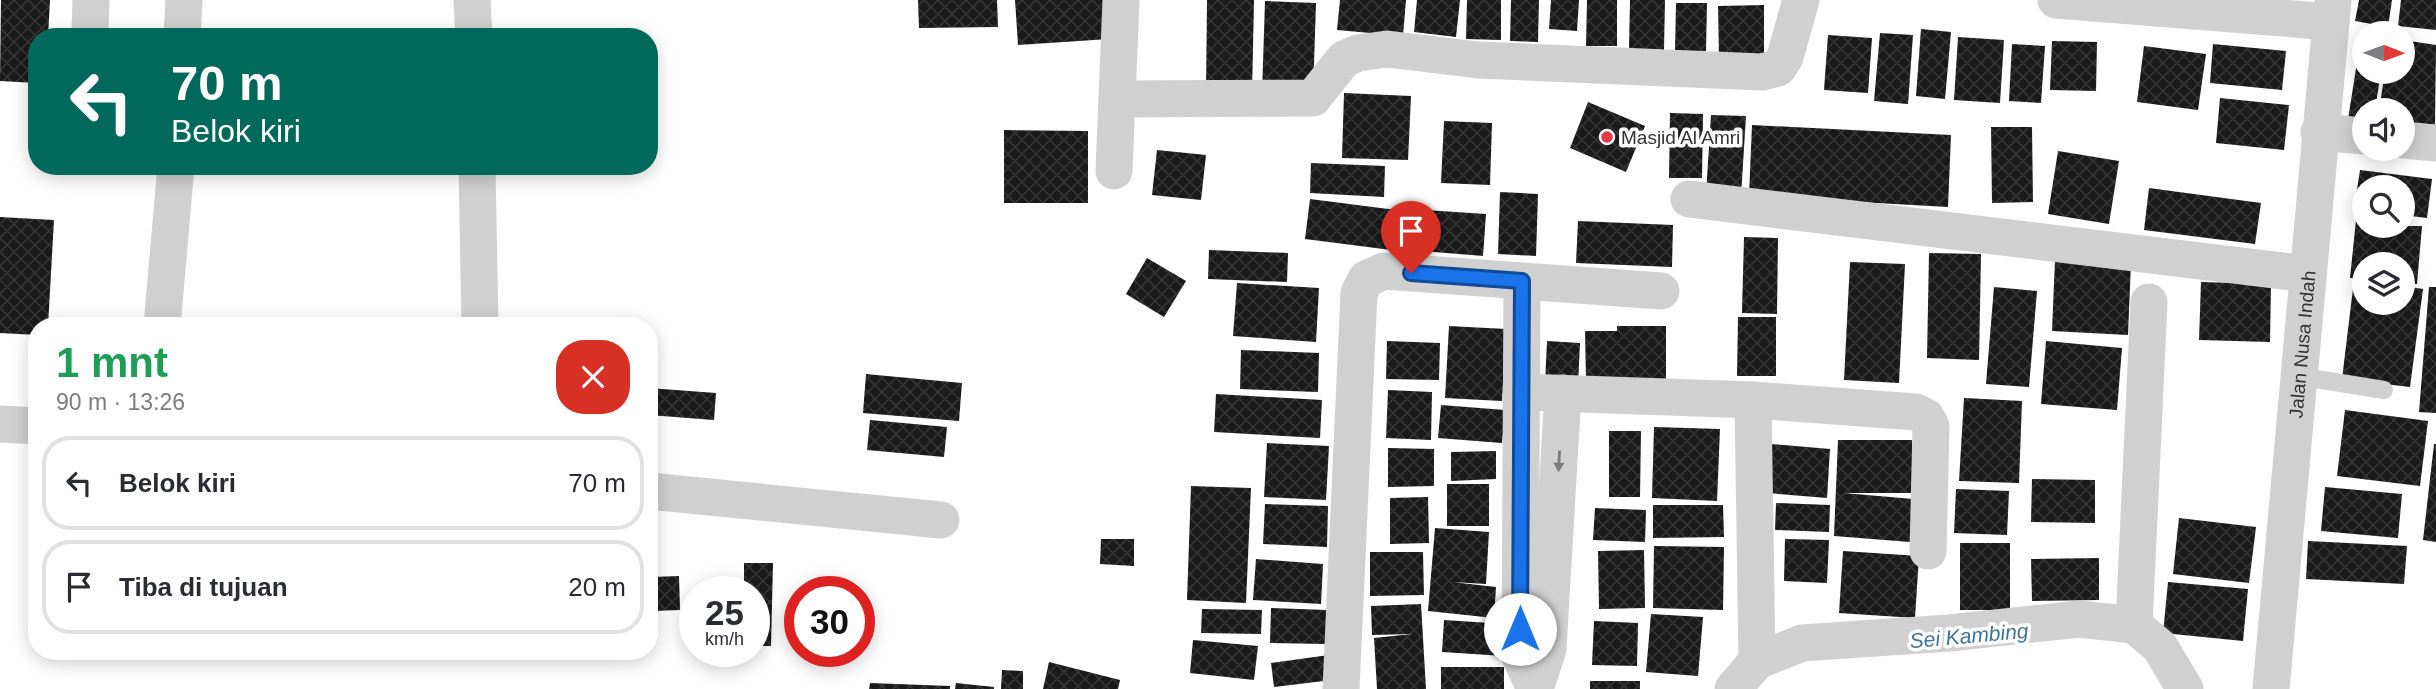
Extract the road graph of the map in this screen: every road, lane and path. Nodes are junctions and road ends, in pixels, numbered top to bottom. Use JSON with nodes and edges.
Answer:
{"nodes":[{"id":1,"x":184,"y":0,"type":"edge"},
{"id":2,"x":472,"y":0,"type":"edge"},
{"id":3,"x":1121,"y":0,"type":"edge"},
{"id":4,"x":1801,"y":0,"type":"edge"},
{"id":5,"x":2056,"y":0,"type":"edge"},
{"id":6,"x":2332,"y":11,"type":"edge"},
{"id":7,"x":183,"y":28,"type":"edge"},
{"id":8,"x":474,"y":28,"type":"edge"},
{"id":9,"x":1118,"y":99,"type":"junction"},
{"id":10,"x":2319,"y":132,"type":"junction"},
{"id":11,"x":2352,"y":135,"type":"edge"},
{"id":12,"x":2415,"y":141,"type":"edge"},
{"id":13,"x":2436,"y":143,"type":"edge"},
{"id":14,"x":1114,"y":171,"type":"dead end"},
{"id":15,"x":175,"y":175,"type":"edge"},
{"id":16,"x":477,"y":175,"type":"edge"},
{"id":17,"x":1689,"y":199,"type":"dead end"},
{"id":18,"x":2307,"y":274,"type":"junction"},
{"id":19,"x":1522,"y":281,"type":"junction"},
{"id":20,"x":1661,"y":290,"type":"dead end"},
{"id":21,"x":2149,"y":302,"type":"dead end"},
{"id":22,"x":163,"y":317,"type":"edge"},
{"id":23,"x":480,"y":317,"type":"edge"},
{"id":24,"x":2298,"y":376,"type":"junction"},
{"id":25,"x":2384,"y":390,"type":"dead end"},
{"id":26,"x":1522,"y":392,"type":"junction"},
{"id":27,"x":1563,"y":393,"type":"junction"},
{"id":28,"x":1753,"y":400,"type":"junction"},
{"id":29,"x":0,"y":424,"type":"edge"},
{"id":30,"x":28,"y":426,"type":"edge"},
{"id":31,"x":658,"y":492,"type":"edge"},
{"id":32,"x":941,"y":520,"type":"dead end"},
{"id":33,"x":1928,"y":551,"type":"dead end"},
{"id":34,"x":2134,"y":625,"type":"junction"},
{"id":35,"x":1757,"y":661,"type":"junction"},
{"id":36,"x":1341,"y":689,"type":"edge"},
{"id":37,"x":1733,"y":689,"type":"edge"},
{"id":38,"x":2185,"y":689,"type":"edge"},
{"id":39,"x":2271,"y":689,"type":"edge"}],
"edges":[{"from":1,"to":7,"type":"street"},
{"from":2,"to":8,"type":"street"},
{"from":3,"to":9,"type":"street"},
{"from":4,"to":9,"type":"street"},
{"from":5,"to":6,"type":"street"},
{"from":6,"to":10,"type":"street","name":"Jalan Nusa Indah"},
{"from":9,"to":14,"type":"street"},
{"from":10,"to":11,"type":"street"},
{"from":10,"to":18,"type":"street","name":"Jalan Nusa Indah"},
{"from":12,"to":13,"type":"street"},
{"from":15,"to":22,"type":"street"},
{"from":16,"to":23,"type":"street"},
{"from":17,"to":18,"type":"street"},
{"from":18,"to":24,"type":"street","name":"Jalan Nusa Indah"},
{"from":19,"to":20,"type":"street"},
{"from":19,"to":26,"type":"street"},
{"from":19,"to":36,"type":"street"},
{"from":21,"to":34,"type":"street"},
{"from":24,"to":25,"type":"lane"},
{"from":24,"to":39,"type":"street","name":"Jalan Nusa Indah"},
{"from":26,"to":27,"type":"street"},
{"from":27,"to":26,"type":"street","one_way":true},
{"from":27,"to":28,"type":"street"},
{"from":28,"to":33,"type":"street"},
{"from":28,"to":35,"type":"street"},
{"from":29,"to":30,"type":"street"},
{"from":31,"to":32,"type":"street"},
{"from":34,"to":35,"type":"street"},
{"from":34,"to":38,"type":"street"},
{"from":35,"to":37,"type":"street"}]}
